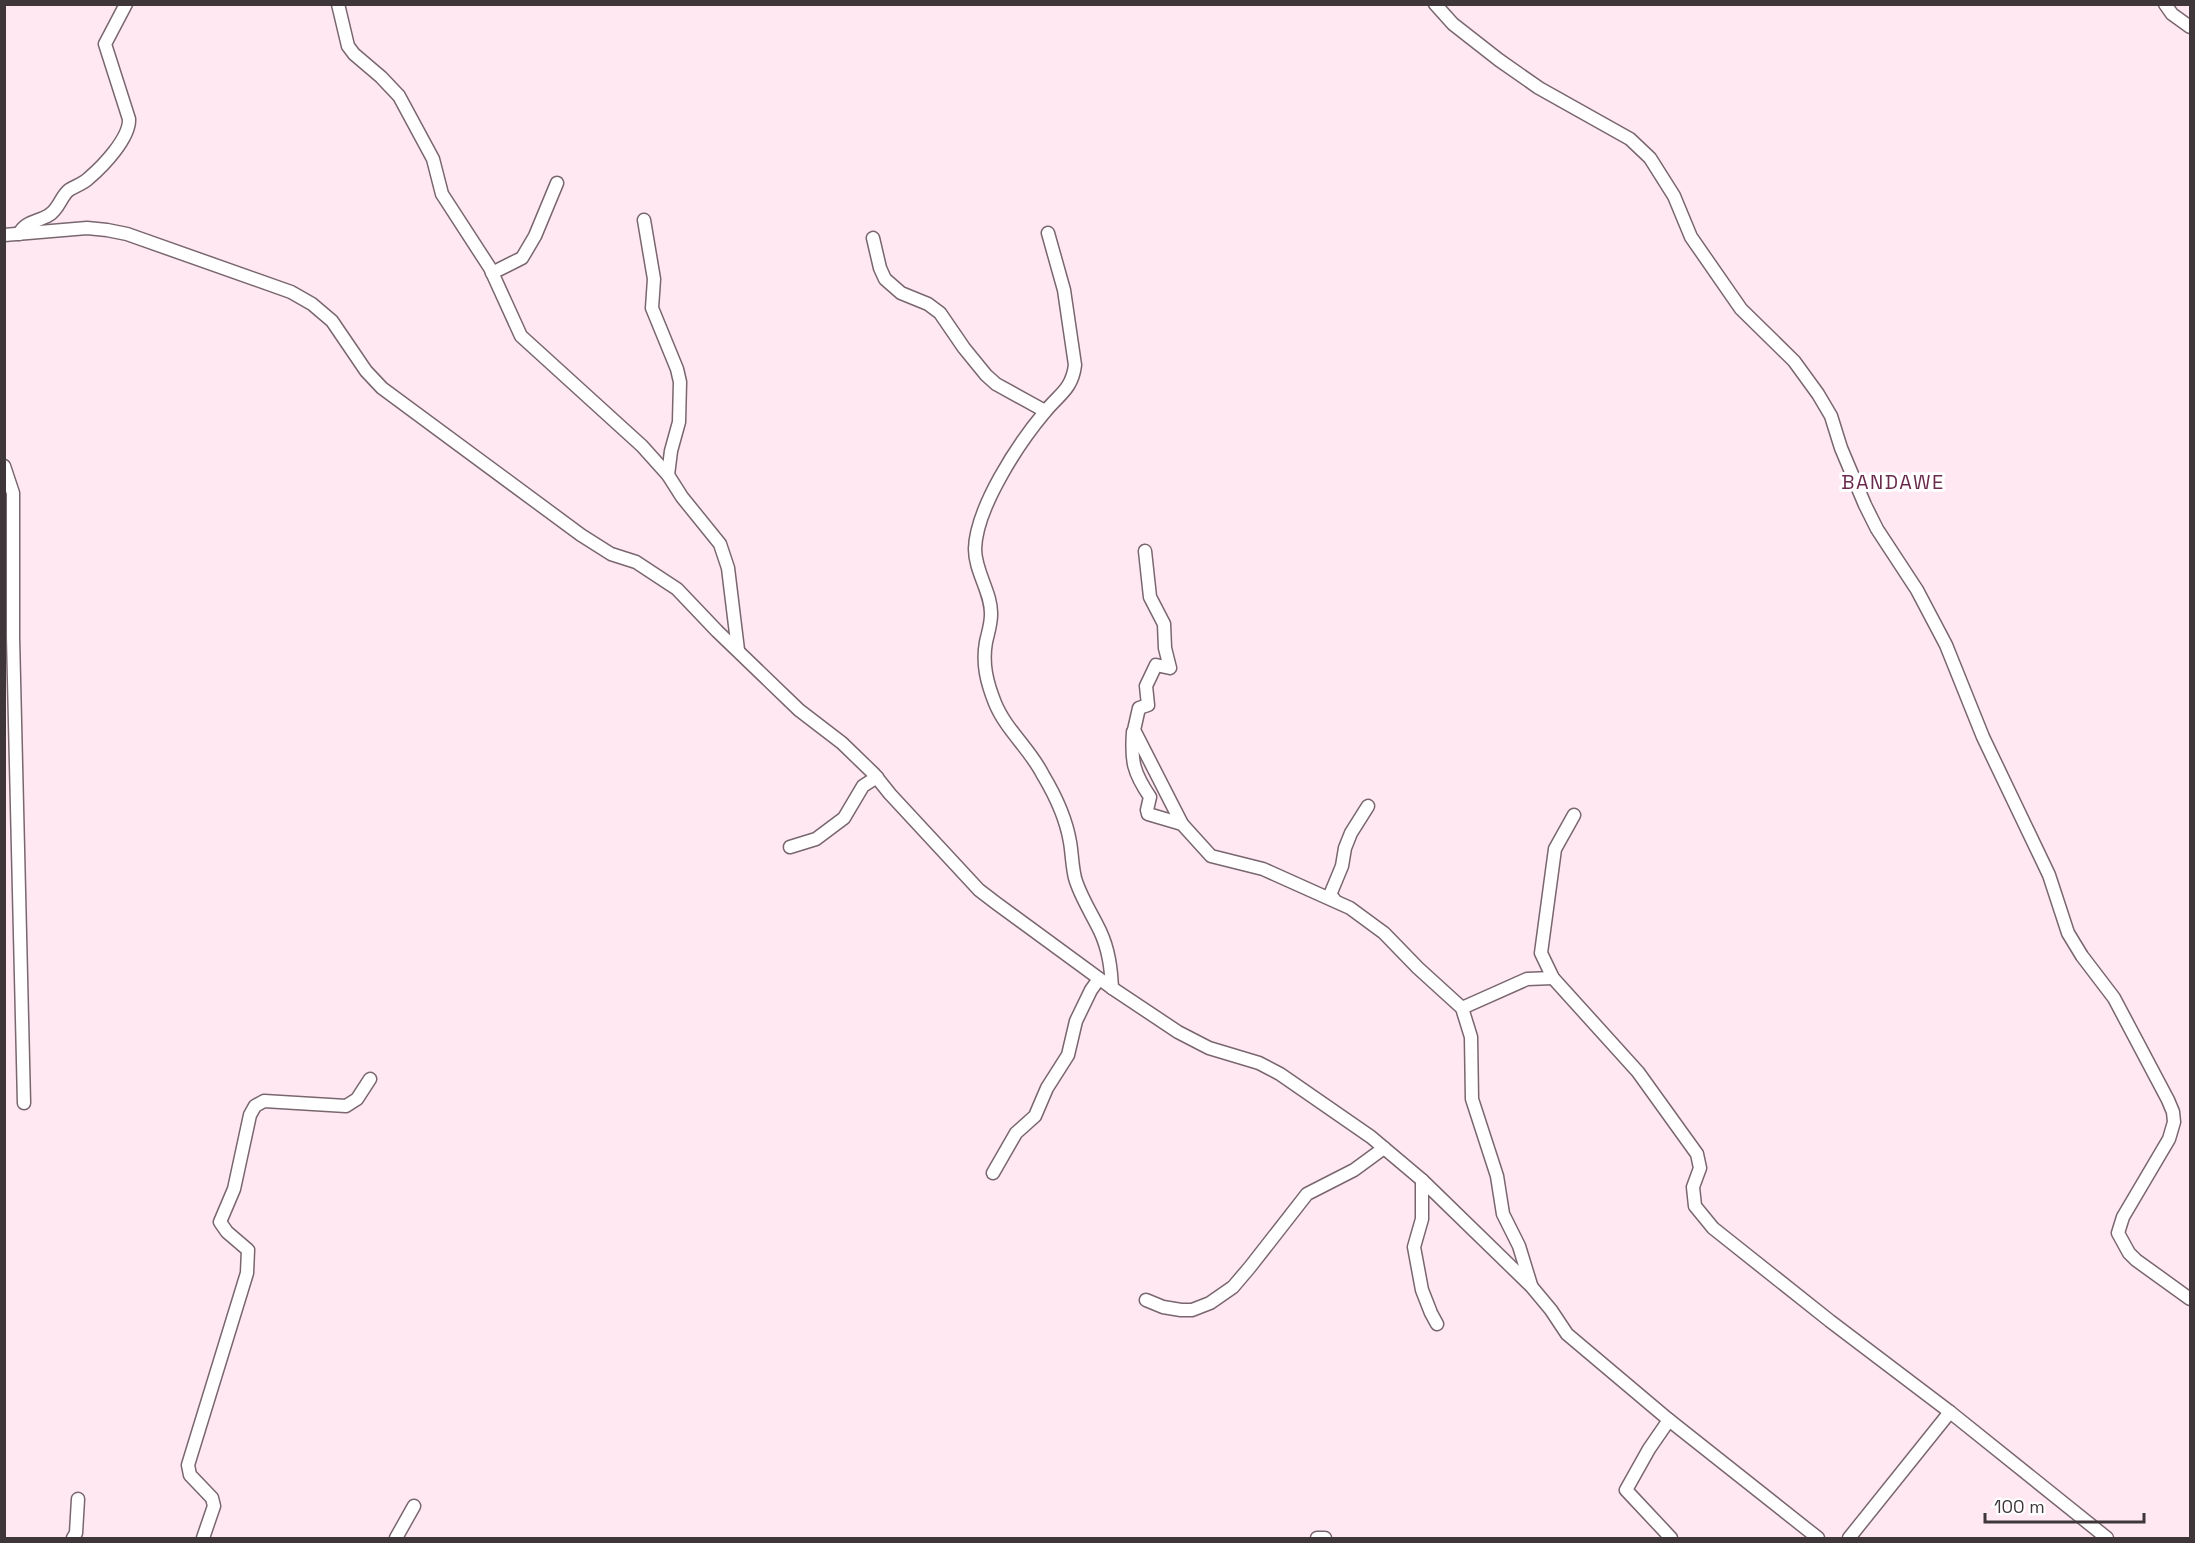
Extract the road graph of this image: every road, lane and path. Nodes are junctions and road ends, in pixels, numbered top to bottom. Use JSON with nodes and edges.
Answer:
{"nodes":[{"id":1,"x":126,"y":4,"type":"edge"},
{"id":2,"x":338,"y":4,"type":"edge"},
{"id":3,"x":1435,"y":4,"type":"edge"},
{"id":4,"x":2165,"y":4,"type":"edge"},
{"id":5,"x":2190,"y":27,"type":"edge"},
{"id":6,"x":557,"y":183,"type":"dead end"},
{"id":7,"x":644,"y":220,"type":"dead end"},
{"id":8,"x":1048,"y":233,"type":"dead end"},
{"id":9,"x":19,"y":234,"type":"junction"},
{"id":10,"x":4,"y":235,"type":"edge"},
{"id":11,"x":873,"y":238,"type":"dead end"},
{"id":12,"x":492,"y":273,"type":"junction"},
{"id":13,"x":1045,"y":411,"type":"junction"},
{"id":14,"x":4,"y":466,"type":"edge"},
{"id":15,"x":668,"y":475,"type":"junction"},
{"id":16,"x":1145,"y":550,"type":"dead end"},
{"id":17,"x":9,"y":637,"type":"edge"},
{"id":18,"x":738,"y":650,"type":"junction"},
{"id":19,"x":1134,"y":730,"type":"junction"},
{"id":20,"x":877,"y":777,"type":"junction"},
{"id":21,"x":1368,"y":806,"type":"dead end"},
{"id":22,"x":1574,"y":815,"type":"dead end"},
{"id":23,"x":1182,"y":824,"type":"junction"},
{"id":24,"x":790,"y":847,"type":"dead end"},
{"id":25,"x":1334,"y":899,"type":"junction"},
{"id":26,"x":1553,"y":978,"type":"junction"},
{"id":27,"x":1099,"y":979,"type":"junction"},
{"id":28,"x":1112,"y":988,"type":"junction"},
{"id":29,"x":1462,"y":1008,"type":"junction"},
{"id":30,"x":370,"y":1079,"type":"dead end"},
{"id":31,"x":24,"y":1103,"type":"dead end"},
{"id":32,"x":1384,"y":1148,"type":"junction"},
{"id":33,"x":993,"y":1173,"type":"dead end"},
{"id":34,"x":1422,"y":1180,"type":"junction"},
{"id":35,"x":1531,"y":1286,"type":"junction"},
{"id":36,"x":2190,"y":1299,"type":"edge"},
{"id":37,"x":1146,"y":1300,"type":"dead end"},
{"id":38,"x":1437,"y":1324,"type":"dead end"},
{"id":39,"x":1950,"y":1412,"type":"junction"},
{"id":40,"x":1669,"y":1420,"type":"junction"},
{"id":41,"x":78,"y":1499,"type":"dead end"},
{"id":42,"x":414,"y":1506,"type":"dead end"},
{"id":43,"x":73,"y":1539,"type":"edge"},
{"id":44,"x":203,"y":1539,"type":"edge"},
{"id":45,"x":396,"y":1539,"type":"edge"},
{"id":46,"x":1317,"y":1539,"type":"edge"},
{"id":47,"x":1325,"y":1539,"type":"edge"},
{"id":48,"x":1671,"y":1539,"type":"edge"},
{"id":49,"x":1818,"y":1539,"type":"edge"},
{"id":50,"x":1849,"y":1539,"type":"edge"},
{"id":51,"x":2107,"y":1539,"type":"edge"}],
"edges":[{"from":1,"to":9,"type":"street"},
{"from":2,"to":12,"type":"street"},
{"from":3,"to":36,"type":"street"},
{"from":4,"to":5,"type":"street"},
{"from":6,"to":12,"type":"street"},
{"from":7,"to":15,"type":"street"},
{"from":8,"to":13,"type":"street"},
{"from":9,"to":10,"type":"street"},
{"from":9,"to":18,"type":"street"},
{"from":11,"to":13,"type":"street"},
{"from":12,"to":15,"type":"street"},
{"from":13,"to":28,"type":"street"},
{"from":14,"to":17,"type":"street"},
{"from":15,"to":18,"type":"street"},
{"from":16,"to":19,"type":"street"},
{"from":17,"to":31,"type":"street"},
{"from":18,"to":20,"type":"street"},
{"from":19,"to":23,"type":"street"},
{"from":19,"to":23,"type":"street"},
{"from":20,"to":24,"type":"street"},
{"from":20,"to":27,"type":"street"},
{"from":21,"to":25,"type":"street"},
{"from":22,"to":26,"type":"street"},
{"from":23,"to":25,"type":"street"},
{"from":25,"to":29,"type":"street"},
{"from":26,"to":29,"type":"street"},
{"from":26,"to":39,"type":"street"},
{"from":27,"to":28,"type":"street"},
{"from":27,"to":33,"type":"street"},
{"from":28,"to":32,"type":"street"},
{"from":29,"to":35,"type":"street"},
{"from":30,"to":44,"type":"street"},
{"from":32,"to":34,"type":"street"},
{"from":32,"to":37,"type":"street"},
{"from":34,"to":35,"type":"street"},
{"from":34,"to":38,"type":"street"},
{"from":35,"to":40,"type":"street"},
{"from":39,"to":50,"type":"street"},
{"from":39,"to":51,"type":"street"},
{"from":40,"to":48,"type":"street"},
{"from":40,"to":49,"type":"street"},
{"from":41,"to":43,"type":"street"},
{"from":42,"to":45,"type":"street"},
{"from":46,"to":47,"type":"street"}]}
